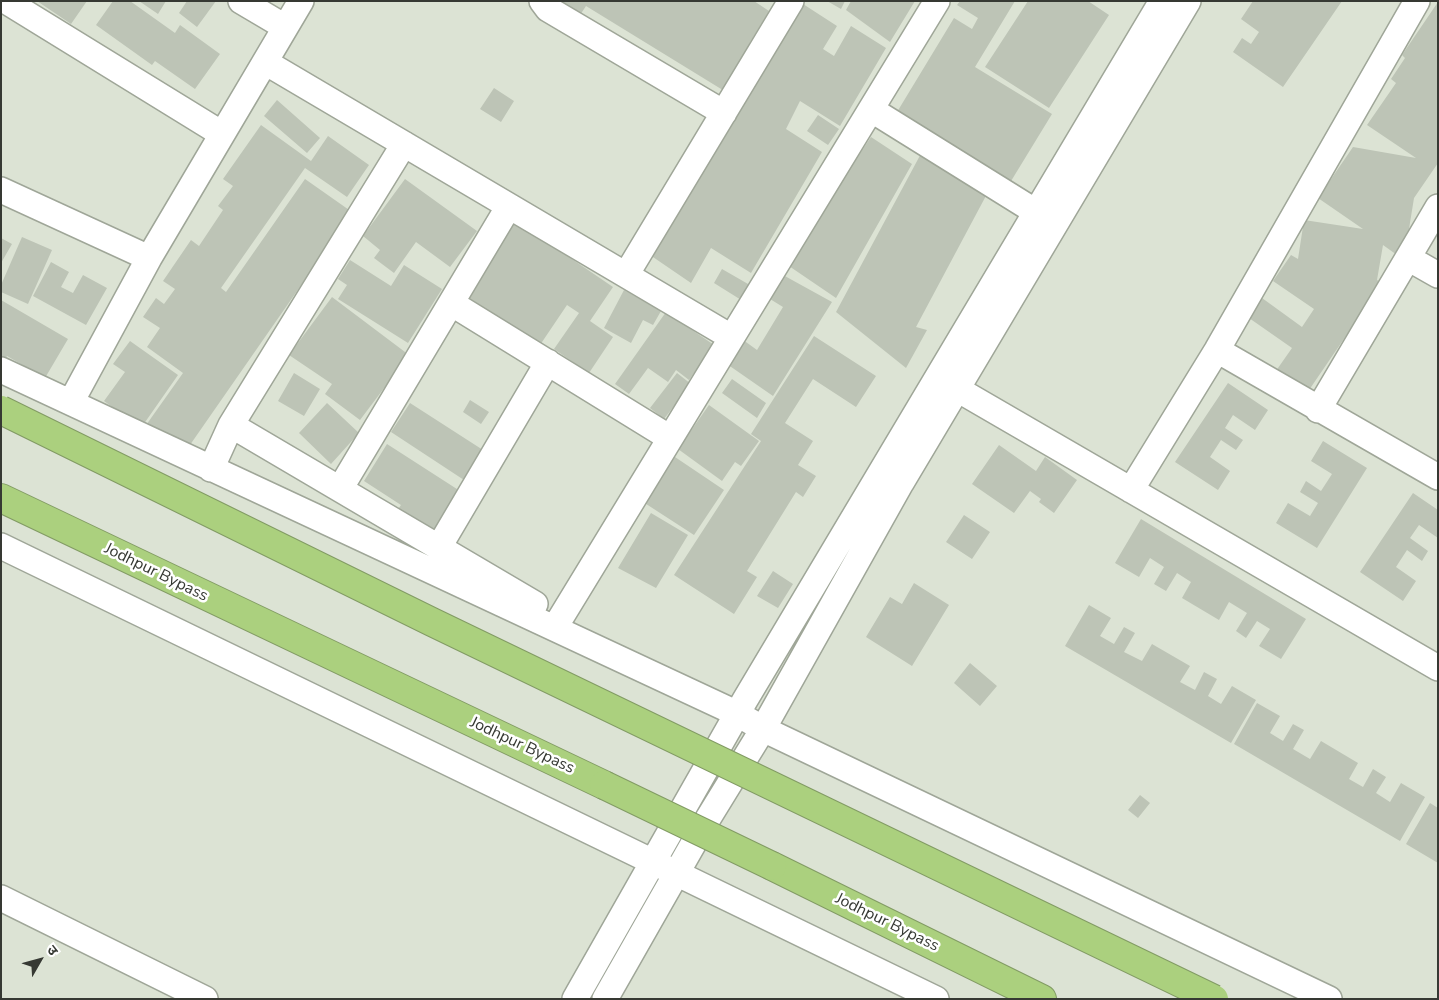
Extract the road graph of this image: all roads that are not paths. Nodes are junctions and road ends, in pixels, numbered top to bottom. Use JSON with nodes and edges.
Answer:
{"nodes":[{"id":1,"x":6,"y":1,"type":"edge"},
{"id":2,"x":241,"y":1,"type":"edge"},
{"id":3,"x":301,"y":1,"type":"edge"},
{"id":4,"x":542,"y":1,"type":"edge"},
{"id":5,"x":937,"y":1,"type":"edge"},
{"id":6,"x":1162,"y":1,"type":"edge"},
{"id":7,"x":1188,"y":1,"type":"edge"},
{"id":8,"x":1417,"y":1,"type":"edge"},
{"id":9,"x":785,"y":4,"type":"edge"},
{"id":10,"x":286,"y":27,"type":"junction"},
{"id":11,"x":265,"y":62,"type":"junction"},
{"id":12,"x":872,"y":110,"type":"junction"},
{"id":13,"x":724,"y":113,"type":"junction"},
{"id":14,"x":222,"y":134,"type":"junction"},
{"id":15,"x":404,"y":144,"type":"junction"},
{"id":16,"x":1,"y":190,"type":"edge"},
{"id":17,"x":509,"y":206,"type":"junction"},
{"id":18,"x":1438,"y":207,"type":"edge"},
{"id":19,"x":1036,"y":212,"type":"junction"},
{"id":20,"x":149,"y":258,"type":"junction"},
{"id":21,"x":1408,"y":258,"type":"junction"},
{"id":22,"x":626,"y":275,"type":"junction"},
{"id":23,"x":1438,"y":275,"type":"edge"},
{"id":24,"x":451,"y":303,"type":"junction"},
{"id":25,"x":731,"y":337,"type":"junction"},
{"id":26,"x":1216,"y":350,"type":"junction"},
{"id":27,"x":548,"y":362,"type":"junction"},
{"id":28,"x":1,"y":370,"type":"edge"},
{"id":29,"x":957,"y":389,"type":"junction"},
{"id":30,"x":71,"y":402,"type":"junction"},
{"id":31,"x":1,"y":410,"type":"edge"},
{"id":32,"x":1318,"y":410,"type":"junction"},
{"id":33,"x":231,"y":425,"type":"junction"},
{"id":34,"x":670,"y":438,"type":"junction"},
{"id":35,"x":211,"y":469,"type":"junction"},
{"id":36,"x":1438,"y":477,"type":"edge"},
{"id":37,"x":340,"y":489,"type":"junction"},
{"id":38,"x":1131,"y":490,"type":"junction"},
{"id":39,"x":1,"y":498,"type":"edge"},
{"id":40,"x":1,"y":546,"type":"edge"},
{"id":41,"x":439,"y":547,"type":"junction"},
{"id":42,"x":560,"y":619,"type":"junction"},
{"id":43,"x":1438,"y":668,"type":"edge"},
{"id":44,"x":742,"y":707,"type":"junction"},
{"id":45,"x":764,"y":729,"type":"junction"},
{"id":46,"x":654,"y":861,"type":"junction"},
{"id":47,"x":677,"y":873,"type":"junction"},
{"id":48,"x":1,"y":898,"type":"edge"},
{"id":49,"x":1,"y":917,"type":"edge"},
{"id":50,"x":166,"y":999,"type":"edge"},
{"id":51,"x":205,"y":999,"type":"edge"},
{"id":52,"x":574,"y":999,"type":"edge"},
{"id":53,"x":605,"y":999,"type":"edge"},
{"id":54,"x":936,"y":999,"type":"edge"},
{"id":55,"x":1042,"y":999,"type":"edge"},
{"id":56,"x":1214,"y":999,"type":"edge"},
{"id":57,"x":1329,"y":999,"type":"edge"}],
"edges":[{"from":1,"to":14,"type":"street"},
{"from":2,"to":10,"type":"street"},
{"from":3,"to":10,"type":"street"},
{"from":4,"to":13,"type":"street"},
{"from":5,"to":12,"type":"street"},
{"from":6,"to":19,"type":"street"},
{"from":7,"to":29,"type":"street"},
{"from":8,"to":26,"type":"street"},
{"from":9,"to":13,"type":"street"},
{"from":10,"to":11,"type":"street"},
{"from":11,"to":14,"type":"street"},
{"from":11,"to":15,"type":"street"},
{"from":12,"to":19,"type":"street"},
{"from":12,"to":25,"type":"street"},
{"from":13,"to":22,"type":"street"},
{"from":14,"to":20,"type":"street"},
{"from":15,"to":17,"type":"street"},
{"from":15,"to":33,"type":"street"},
{"from":16,"to":20,"type":"street"},
{"from":17,"to":22,"type":"street"},
{"from":17,"to":24,"type":"street"},
{"from":18,"to":21,"type":"street"},
{"from":19,"to":44,"type":"street"},
{"from":20,"to":30,"type":"street"},
{"from":21,"to":23,"type":"street"},
{"from":21,"to":32,"type":"street"},
{"from":22,"to":25,"type":"street"},
{"from":24,"to":27,"type":"street"},
{"from":24,"to":37,"type":"street"},
{"from":25,"to":34,"type":"street"},
{"from":26,"to":32,"type":"street"},
{"from":26,"to":38,"type":"street"},
{"from":27,"to":34,"type":"street"},
{"from":27,"to":41,"type":"street"},
{"from":28,"to":30,"type":"street"},
{"from":29,"to":38,"type":"street"},
{"from":29,"to":45,"type":"street"},
{"from":30,"to":35,"type":"street"},
{"from":31,"to":56,"type":"highway","bridge":true},
{"from":32,"to":36,"type":"street"},
{"from":33,"to":35,"type":"street"},
{"from":33,"to":37,"type":"street"},
{"from":34,"to":42,"type":"street"},
{"from":35,"to":44,"type":"street"},
{"from":37,"to":41,"type":"street"},
{"from":38,"to":43,"type":"street"},
{"from":39,"to":55,"type":"highway","name":"Jodhpur Bypass","bridge":true},
{"from":40,"to":46,"type":"street"},
{"from":41,"to":42,"type":"street"},
{"from":42,"to":44,"type":"street"},
{"from":44,"to":45,"type":"street"},
{"from":44,"to":46,"type":"street"},
{"from":45,"to":47,"type":"street"},
{"from":45,"to":57,"type":"street"},
{"from":46,"to":47,"type":"street"},
{"from":46,"to":52,"type":"street"},
{"from":47,"to":53,"type":"street"},
{"from":47,"to":54,"type":"street"},
{"from":48,"to":51,"type":"street"},
{"from":49,"to":50,"type":"street"}]}
